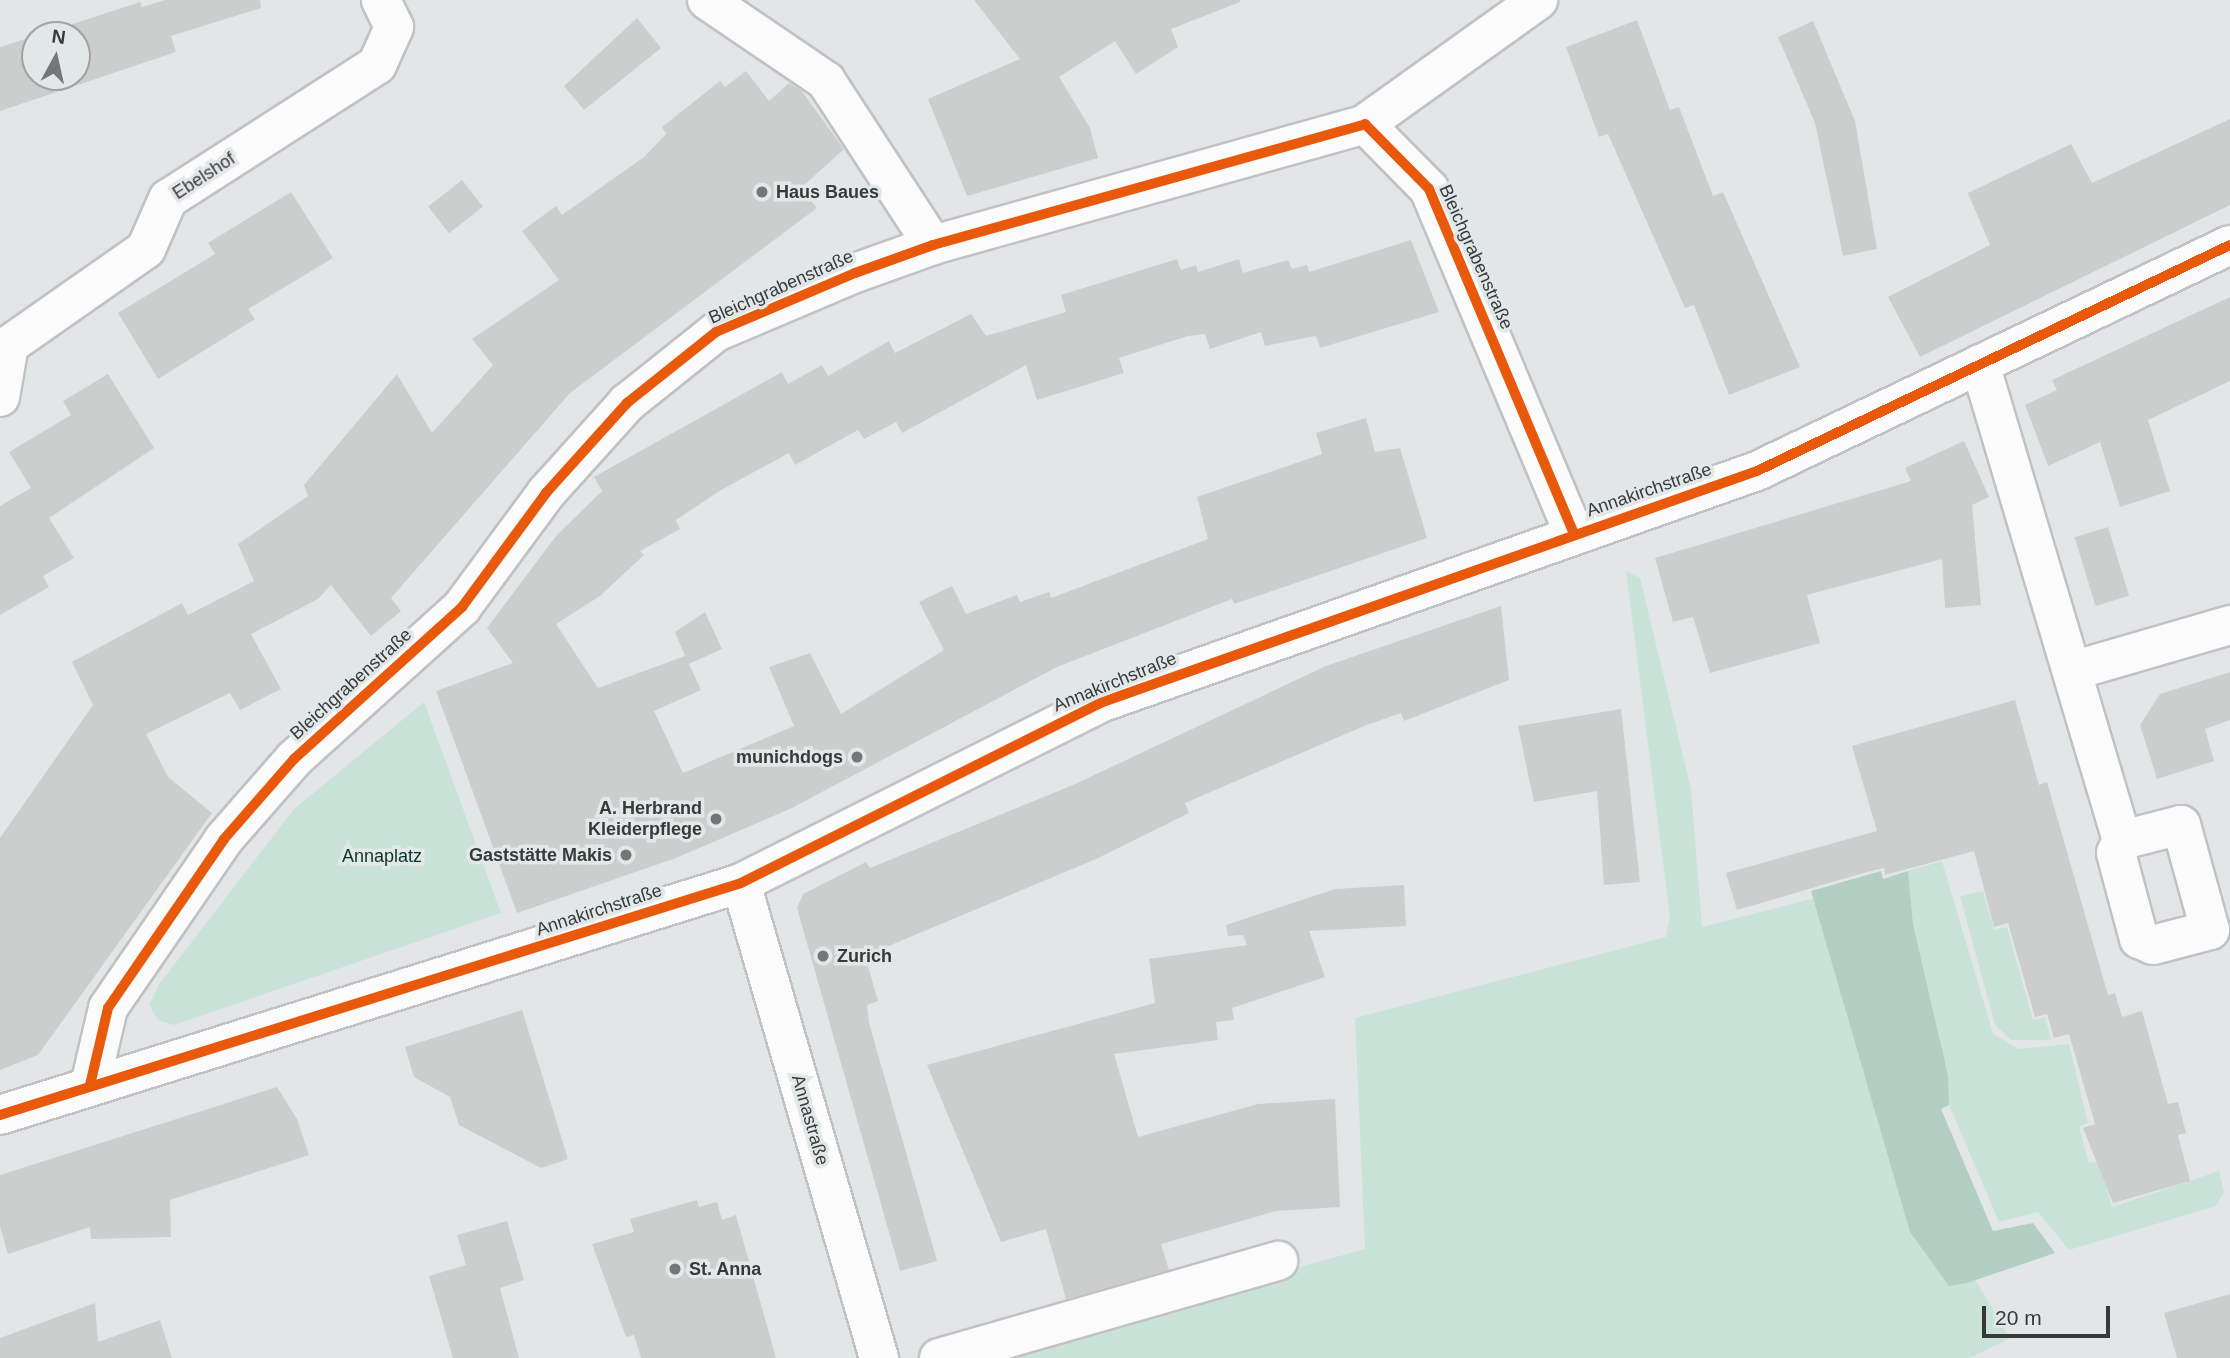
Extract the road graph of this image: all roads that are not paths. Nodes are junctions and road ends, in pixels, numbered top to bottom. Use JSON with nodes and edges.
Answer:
{"nodes":[{"id":1,"x":381,"y":0,"type":"edge"},
{"id":2,"x":707,"y":0,"type":"edge"},
{"id":3,"x":1538,"y":0,"type":"edge"},
{"id":4,"x":1365,"y":124,"type":"junction"},
{"id":5,"x":2230,"y":244,"type":"edge"},
{"id":6,"x":933,"y":245,"type":"junction"},
{"id":7,"x":1980,"y":364,"type":"junction"},
{"id":8,"x":0,"y":397,"type":"edge"},
{"id":9,"x":1574,"y":534,"type":"junction"},
{"id":10,"x":2230,"y":625,"type":"edge"},
{"id":11,"x":2072,"y":671,"type":"junction"},
{"id":12,"x":2122,"y":840,"type":"dead end"},
{"id":13,"x":741,"y":883,"type":"junction"},
{"id":14,"x":90,"y":1085,"type":"junction"},
{"id":15,"x":0,"y":1115,"type":"edge"},
{"id":16,"x":1278,"y":1261,"type":"dead end"},
{"id":17,"x":879,"y":1358,"type":"edge"},
{"id":18,"x":939,"y":1358,"type":"edge"}],
"edges":[{"from":1,"to":8,"type":"street","name":"Ebelshof"},
{"from":2,"to":6,"type":"street"},
{"from":3,"to":4,"type":"street","name":"Bleichgrabenstraße"},
{"from":4,"to":6,"type":"street","name":"Bleichgrabenstraße"},
{"from":4,"to":9,"type":"street","name":"Bleichgrabenstraße"},
{"from":5,"to":7,"type":"street","name":"Annakirchstraße"},
{"from":6,"to":14,"type":"street","name":"Bleichgrabenstraße"},
{"from":7,"to":9,"type":"street","name":"Annakirchstraße"},
{"from":7,"to":11,"type":"street"},
{"from":9,"to":13,"type":"street","name":"Annakirchstraße"},
{"from":10,"to":11,"type":"street"},
{"from":11,"to":12,"type":"street"},
{"from":13,"to":14,"type":"street","name":"Annakirchstraße"},
{"from":13,"to":17,"type":"street","name":"Annastraße"},
{"from":14,"to":15,"type":"street","name":"Annakirchstraße"},
{"from":16,"to":18,"type":"street"}]}
